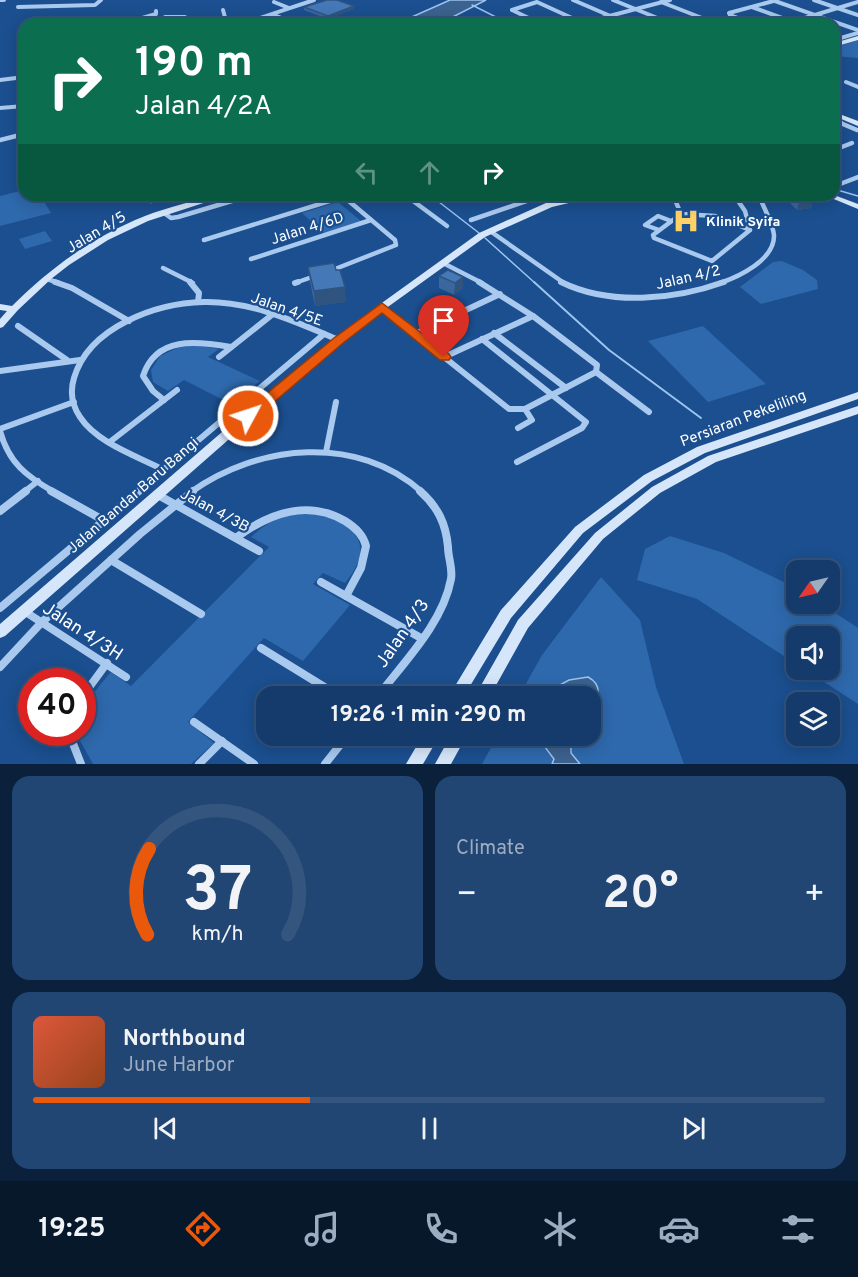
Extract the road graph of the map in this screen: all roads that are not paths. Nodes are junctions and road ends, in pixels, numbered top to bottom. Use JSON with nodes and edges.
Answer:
{"nodes":[{"id":1,"x":23,"y":0,"type":"edge"},
{"id":2,"x":33,"y":0,"type":"edge"},
{"id":3,"x":314,"y":0,"type":"edge"},
{"id":4,"x":532,"y":0,"type":"edge"},
{"id":5,"x":573,"y":0,"type":"edge"},
{"id":6,"x":613,"y":0,"type":"edge"},
{"id":7,"x":654,"y":0,"type":"edge"},
{"id":8,"x":670,"y":0,"type":"edge"},
{"id":9,"x":776,"y":0,"type":"edge"},
{"id":10,"x":814,"y":0,"type":"edge"},
{"id":11,"x":858,"y":1,"type":"edge"},
{"id":12,"x":100,"y":2,"type":"edge"},
{"id":13,"x":274,"y":2,"type":"dead end"},
{"id":14,"x":537,"y":2,"type":"junction"},
{"id":15,"x":661,"y":2,"type":"junction"},
{"id":16,"x":28,"y":7,"type":"junction"},
{"id":17,"x":752,"y":7,"type":"junction"},
{"id":18,"x":289,"y":8,"type":"junction"},
{"id":19,"x":839,"y":8,"type":"junction"},
{"id":20,"x":635,"y":9,"type":"junction"},
{"id":21,"x":224,"y":10,"type":"dead end"},
{"id":22,"x":156,"y":11,"type":"dead end"},
{"id":23,"x":251,"y":13,"type":"dead end"},
{"id":24,"x":274,"y":15,"type":"dead end"},
{"id":25,"x":816,"y":15,"type":"junction"},
{"id":26,"x":858,"y":15,"type":"edge"},
{"id":27,"x":609,"y":16,"type":"junction"},
{"id":28,"x":165,"y":17,"type":"dead end"},
{"id":29,"x":262,"y":17,"type":"joint"},
{"id":30,"x":143,"y":18,"type":"edge"},
{"id":31,"x":186,"y":18,"type":"edge"},
{"id":32,"x":225,"y":18,"type":"edge"},
{"id":33,"x":282,"y":18,"type":"edge"},
{"id":34,"x":529,"y":18,"type":"edge"},
{"id":35,"x":570,"y":18,"type":"edge"},
{"id":36,"x":602,"y":18,"type":"edge"},
{"id":37,"x":614,"y":18,"type":"edge"},
{"id":38,"x":657,"y":18,"type":"edge"},
{"id":39,"x":702,"y":18,"type":"dead end"},
{"id":40,"x":738,"y":18,"type":"edge"},
{"id":41,"x":781,"y":18,"type":"edge"},
{"id":42,"x":806,"y":18,"type":"edge"},
{"id":43,"x":824,"y":18,"type":"edge"},
{"id":44,"x":840,"y":24,"type":"edge"},
{"id":45,"x":858,"y":31,"type":"edge"},
{"id":46,"x":840,"y":36,"type":"edge"},
{"id":47,"x":858,"y":38,"type":"edge"},
{"id":48,"x":840,"y":43,"type":"edge"},
{"id":49,"x":18,"y":78,"type":"edge"},
{"id":50,"x":0,"y":80,"type":"edge"},
{"id":51,"x":846,"y":82,"type":"dead end"},
{"id":52,"x":858,"y":87,"type":"edge"},
{"id":53,"x":18,"y":106,"type":"edge"},
{"id":54,"x":0,"y":108,"type":"edge"},
{"id":55,"x":840,"y":119,"type":"edge"},
{"id":56,"x":840,"y":120,"type":"edge"},
{"id":57,"x":858,"y":124,"type":"edge"},
{"id":58,"x":857,"y":130,"type":"edge"},
{"id":59,"x":18,"y":136,"type":"edge"},
{"id":60,"x":0,"y":140,"type":"edge"},
{"id":61,"x":852,"y":143,"type":"dead end"},
{"id":62,"x":840,"y":148,"type":"edge"},
{"id":63,"x":858,"y":177,"type":"edge"},
{"id":64,"x":840,"y":184,"type":"edge"},
{"id":65,"x":840,"y":200,"type":"edge"},
{"id":66,"x":204,"y":201,"type":"edge"},
{"id":67,"x":232,"y":201,"type":"edge"},
{"id":68,"x":330,"y":201,"type":"edge"},
{"id":69,"x":351,"y":201,"type":"edge"},
{"id":70,"x":413,"y":201,"type":"edge"},
{"id":71,"x":522,"y":201,"type":"edge"},
{"id":72,"x":543,"y":201,"type":"edge"},
{"id":73,"x":566,"y":201,"type":"edge"},
{"id":74,"x":676,"y":201,"type":"edge"},
{"id":75,"x":739,"y":201,"type":"edge"},
{"id":76,"x":761,"y":201,"type":"edge"},
{"id":77,"x":549,"y":205,"type":"junction"},
{"id":78,"x":858,"y":207,"type":"edge"},
{"id":79,"x":164,"y":213,"type":"junction"},
{"id":80,"x":681,"y":214,"type":"junction"},
{"id":81,"x":371,"y":220,"type":"junction"},
{"id":82,"x":471,"y":220,"type":"dead end"},
{"id":83,"x":671,"y":221,"type":"junction"},
{"id":84,"x":447,"y":226,"type":"dead end"},
{"id":85,"x":659,"y":230,"type":"junction"},
{"id":86,"x":750,"y":230,"type":"junction"},
{"id":87,"x":490,"y":231,"type":"junction"},
{"id":88,"x":204,"y":240,"type":"dead end"},
{"id":89,"x":251,"y":259,"type":"dead end"},
{"id":90,"x":443,"y":263,"type":"junction"},
{"id":91,"x":163,"y":268,"type":"dead end"},
{"id":92,"x":47,"y":279,"type":"junction"},
{"id":93,"x":295,"y":283,"type":"dead end"},
{"id":94,"x":500,"y":294,"type":"junction"},
{"id":95,"x":198,"y":302,"type":"junction"},
{"id":96,"x":0,"y":307,"type":"edge"},
{"id":97,"x":382,"y":307,"type":"junction"},
{"id":98,"x":13,"y":309,"type":"junction"},
{"id":99,"x":273,"y":314,"type":"junction"},
{"id":100,"x":533,"y":316,"type":"junction"},
{"id":101,"x":129,"y":321,"type":"junction"},
{"id":102,"x":0,"y":325,"type":"edge"},
{"id":103,"x":18,"y":326,"type":"dead end"},
{"id":104,"x":494,"y":333,"type":"junction"},
{"id":105,"x":324,"y":334,"type":"junction"},
{"id":106,"x":415,"y":334,"type":"junction"},
{"id":107,"x":482,"y":339,"type":"junction"},
{"id":108,"x":339,"y":340,"type":"junction"},
{"id":109,"x":231,"y":347,"type":"junction"},
{"id":110,"x":219,"y":357,"type":"dead end"},
{"id":111,"x":444,"y":357,"type":"junction"},
{"id":112,"x":67,"y":360,"type":"junction"},
{"id":113,"x":80,"y":360,"type":"junction"},
{"id":114,"x":0,"y":371,"type":"edge"},
{"id":115,"x":596,"y":372,"type":"junction"},
{"id":116,"x":566,"y":388,"type":"junction"},
{"id":117,"x":177,"y":390,"type":"dead end"},
{"id":118,"x":553,"y":394,"type":"junction"},
{"id":119,"x":858,"y":395,"type":"edge"},
{"id":120,"x":164,"y":400,"type":"junction"},
{"id":121,"x":74,"y":402,"type":"junction"},
{"id":122,"x":336,"y":402,"type":"dead end"},
{"id":123,"x":525,"y":409,"type":"junction"},
{"id":124,"x":818,"y":409,"type":"junction"},
{"id":125,"x":858,"y":410,"type":"edge"},
{"id":126,"x":649,"y":412,"type":"dead end"},
{"id":127,"x":829,"y":419,"type":"junction"},
{"id":128,"x":518,"y":428,"type":"dead end"},
{"id":129,"x":0,"y":430,"type":"edge"},
{"id":130,"x":111,"y":441,"type":"junction"},
{"id":131,"x":326,"y":452,"type":"junction"},
{"id":132,"x":517,"y":462,"type":"dead end"},
{"id":133,"x":164,"y":470,"type":"junction"},
{"id":134,"x":38,"y":481,"type":"junction"},
{"id":135,"x":158,"y":495,"type":"junction"},
{"id":136,"x":177,"y":505,"type":"junction"},
{"id":137,"x":0,"y":511,"type":"edge"},
{"id":138,"x":104,"y":520,"type":"junction"},
{"id":139,"x":237,"y":537,"type":"junction"},
{"id":140,"x":259,"y":551,"type":"dead end"},
{"id":141,"x":111,"y":560,"type":"junction"},
{"id":142,"x":321,"y":582,"type":"dead end"},
{"id":143,"x":346,"y":596,"type":"junction"},
{"id":144,"x":0,"y":608,"type":"edge"},
{"id":145,"x":24,"y":611,"type":"junction"},
{"id":146,"x":201,"y":614,"type":"dead end"},
{"id":147,"x":42,"y":622,"type":"junction"},
{"id":148,"x":0,"y":632,"type":"edge"},
{"id":149,"x":421,"y":638,"type":"junction"},
{"id":150,"x":261,"y":648,"type":"dead end"},
{"id":151,"x":107,"y":663,"type":"junction"},
{"id":152,"x":0,"y":667,"type":"edge"},
{"id":153,"x":126,"y":677,"type":"dead end"},
{"id":154,"x":96,"y":678,"type":"edge"},
{"id":155,"x":323,"y":686,"type":"edge"},
{"id":156,"x":385,"y":686,"type":"edge"},
{"id":157,"x":462,"y":686,"type":"edge"},
{"id":158,"x":488,"y":686,"type":"edge"},
{"id":159,"x":194,"y":722,"type":"dead end"},
{"id":160,"x":222,"y":741,"type":"junction"},
{"id":161,"x":74,"y":746,"type":"edge"},
{"id":162,"x":339,"y":746,"type":"edge"},
{"id":163,"x":425,"y":746,"type":"edge"},
{"id":164,"x":453,"y":746,"type":"edge"},
{"id":165,"x":81,"y":764,"type":"edge"},
{"id":166,"x":199,"y":764,"type":"edge"},
{"id":167,"x":254,"y":764,"type":"edge"},
{"id":168,"x":325,"y":764,"type":"edge"},
{"id":169,"x":414,"y":764,"type":"edge"},
{"id":170,"x":443,"y":764,"type":"edge"}],
"edges":[{"from":1,"to":16,"type":"street"},
{"from":2,"to":16,"type":"street"},
{"from":3,"to":18,"type":"street"},
{"from":4,"to":14,"type":"street"},
{"from":5,"to":27,"type":"street"},
{"from":6,"to":20,"type":"street"},
{"from":7,"to":15,"type":"street"},
{"from":8,"to":15,"type":"street"},
{"from":9,"to":17,"type":"street"},
{"from":9,"to":25,"type":"street"},
{"from":10,"to":19,"type":"street"},
{"from":11,"to":19,"type":"street"},
{"from":12,"to":16,"type":"street"},
{"from":13,"to":18,"type":"street"},
{"from":14,"to":34,"type":"street"},
{"from":14,"to":35,"type":"street"},
{"from":15,"to":20,"type":"street"},
{"from":15,"to":39,"type":"street"},
{"from":17,"to":40,"type":"street"},
{"from":17,"to":41,"type":"street"},
{"from":18,"to":29,"type":"street"},
{"from":19,"to":25,"type":"street"},
{"from":19,"to":26,"type":"street"},
{"from":20,"to":27,"type":"street"},
{"from":20,"to":38,"type":"street"},
{"from":21,"to":32,"type":"street"},
{"from":22,"to":30,"type":"street"},
{"from":23,"to":29,"type":"street"},
{"from":24,"to":33,"type":"street"},
{"from":25,"to":42,"type":"street"},
{"from":25,"to":43,"type":"street"},
{"from":27,"to":36,"type":"street"},
{"from":27,"to":37,"type":"street"},
{"from":28,"to":31,"type":"street"},
{"from":44,"to":45,"type":"street"},
{"from":45,"to":46,"type":"street"},
{"from":47,"to":48,"type":"street"},
{"from":49,"to":50,"type":"street"},
{"from":51,"to":52,"type":"street"},
{"from":53,"to":54,"type":"street"},
{"from":55,"to":57,"type":"street"},
{"from":56,"to":58,"type":"street"},
{"from":59,"to":60,"type":"street"},
{"from":61,"to":62,"type":"street"},
{"from":63,"to":64,"type":"street"},
{"from":65,"to":78,"type":"street"},
{"from":66,"to":79,"type":"street","name":"Jalan 4/5"},
{"from":67,"to":79,"type":"street"},
{"from":68,"to":88,"type":"street"},
{"from":69,"to":81,"type":"street"},
{"from":70,"to":84,"type":"street"},
{"from":71,"to":82,"type":"street"},
{"from":72,"to":77,"type":"street"},
{"from":73,"to":77,"type":"street","name":"Jalan Bandar Baru Bangi"},
{"from":74,"to":80,"type":"street"},
{"from":75,"to":86,"type":"street"},
{"from":76,"to":87,"type":"street","name":"Jalan 4/2"},
{"from":77,"to":87,"type":"street","name":"Jalan Bandar Baru Bangi"},
{"from":79,"to":92,"type":"street","name":"Jalan 4/5"},
{"from":80,"to":83,"type":"street"},
{"from":80,"to":86,"type":"street"},
{"from":81,"to":89,"type":"street","name":"Jalan 4/6D"},
{"from":81,"to":93,"type":"street"},
{"from":83,"to":85,"type":"street"},
{"from":83,"to":85,"type":"street"},
{"from":85,"to":86,"type":"street"},
{"from":87,"to":90,"type":"street","name":"Jalan Bandar Baru Bangi"},
{"from":90,"to":94,"type":"street"},
{"from":90,"to":97,"type":"street","name":"Jalan Bandar Baru Bangi"},
{"from":91,"to":95,"type":"street"},
{"from":92,"to":98,"type":"street","name":"Jalan 4/5"},
{"from":92,"to":101,"type":"street"},
{"from":94,"to":100,"type":"street"},
{"from":94,"to":106,"type":"street"},
{"from":95,"to":99,"type":"street","name":"Jalan 4/5E"},
{"from":95,"to":101,"type":"street","name":"Jalan 4/5E"},
{"from":96,"to":98,"type":"street"},
{"from":97,"to":106,"type":"street"},
{"from":97,"to":108,"type":"street","name":"Jalan Bandar Baru Bangi"},
{"from":98,"to":102,"type":"street","name":"Jalan 4/5"},
{"from":99,"to":105,"type":"street","name":"Jalan 4/5E"},
{"from":99,"to":109,"type":"street"},
{"from":100,"to":104,"type":"street"},
{"from":100,"to":115,"type":"street"},
{"from":101,"to":113,"type":"street","name":"Jalan 4/5E"},
{"from":103,"to":112,"type":"street"},
{"from":104,"to":107,"type":"street"},
{"from":104,"to":116,"type":"street"},
{"from":105,"to":108,"type":"street","name":"Jalan 4/5E"},
{"from":105,"to":133,"type":"street"},
{"from":106,"to":111,"type":"street"},
{"from":107,"to":111,"type":"street"},
{"from":107,"to":118,"type":"street"},
{"from":108,"to":135,"type":"street","name":"Jalan Bandar Baru Bangi"},
{"from":109,"to":110,"type":"street"},
{"from":109,"to":120,"type":"street"},
{"from":111,"to":123,"type":"street"},
{"from":112,"to":113,"type":"street"},
{"from":112,"to":114,"type":"street"},
{"from":113,"to":121,"type":"street"},
{"from":115,"to":116,"type":"street"},
{"from":115,"to":126,"type":"street"},
{"from":116,"to":118,"type":"street"},
{"from":117,"to":120,"type":"street"},
{"from":118,"to":123,"type":"street"},
{"from":118,"to":132,"type":"street"},
{"from":119,"to":124,"type":"street","name":"Persiaran Pekeliling"},
{"from":120,"to":130,"type":"street"},
{"from":121,"to":129,"type":"street"},
{"from":121,"to":130,"type":"street"},
{"from":122,"to":131,"type":"street"},
{"from":123,"to":128,"type":"street"},
{"from":124,"to":127,"type":"street"},
{"from":124,"to":157,"type":"street","name":"Persiaran Pekeliling"},
{"from":125,"to":127,"type":"street","name":"Persiaran Pekeliling"},
{"from":127,"to":158,"type":"street","name":"Persiaran Pekeliling"},
{"from":129,"to":134,"type":"street"},
{"from":130,"to":133,"type":"street"},
{"from":131,"to":136,"type":"street","name":"Jalan 4/3"},
{"from":131,"to":149,"type":"street","name":"Jalan 4/3"},
{"from":133,"to":138,"type":"street"},
{"from":134,"to":137,"type":"street"},
{"from":134,"to":138,"type":"street"},
{"from":135,"to":136,"type":"street","name":"Jalan 4/3B"},
{"from":135,"to":145,"type":"street","name":"Jalan Bandar Baru Bangi"},
{"from":136,"to":139,"type":"street","name":"Jalan 4/3B"},
{"from":136,"to":141,"type":"street","name":"Jalan 4/3"},
{"from":138,"to":144,"type":"street"},
{"from":139,"to":140,"type":"street","name":"Jalan 4/3B"},
{"from":139,"to":143,"type":"street"},
{"from":141,"to":146,"type":"street"},
{"from":141,"to":147,"type":"street","name":"Jalan 4/3"},
{"from":142,"to":143,"type":"street"},
{"from":143,"to":149,"type":"street"},
{"from":145,"to":147,"type":"street","name":"Jalan 4/3H"},
{"from":145,"to":148,"type":"street","name":"Jalan Bandar Baru Bangi"},
{"from":147,"to":151,"type":"street","name":"Jalan 4/3H"},
{"from":147,"to":152,"type":"street","name":"Jalan 4/3"},
{"from":149,"to":156,"type":"street","name":"Jalan 4/3"},
{"from":150,"to":155,"type":"street"},
{"from":151,"to":153,"type":"street","name":"Jalan 4/3H"},
{"from":151,"to":154,"type":"street"},
{"from":159,"to":160,"type":"street"},
{"from":160,"to":166,"type":"street"},
{"from":160,"to":167,"type":"street"},
{"from":161,"to":165,"type":"street"},
{"from":162,"to":168,"type":"street"},
{"from":163,"to":169,"type":"street"},
{"from":164,"to":170,"type":"street"}]}
